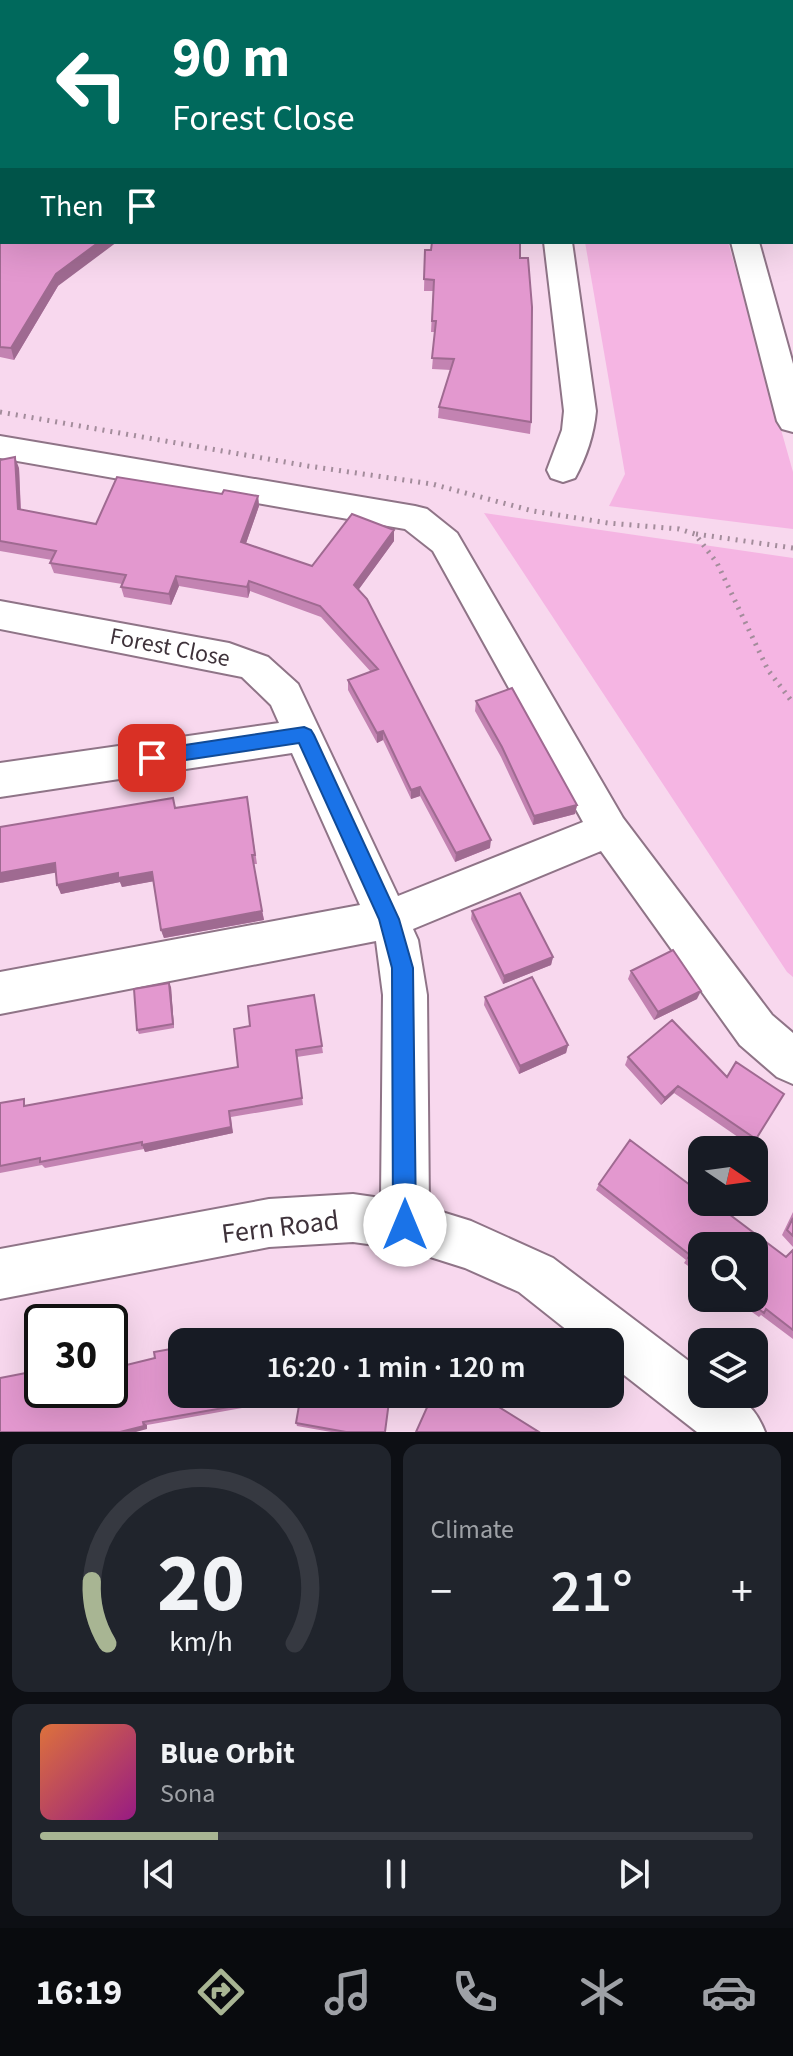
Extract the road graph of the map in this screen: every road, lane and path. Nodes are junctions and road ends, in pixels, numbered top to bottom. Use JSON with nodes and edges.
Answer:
{"nodes":[{"id":1,"x":558,"y":244,"type":"edge"},
{"id":2,"x":746,"y":244,"type":"edge"},
{"id":3,"x":793,"y":421,"type":"edge"},
{"id":4,"x":0,"y":447,"type":"edge"},
{"id":5,"x":563,"y":470,"type":"dead end"},
{"id":6,"x":695,"y":534,"type":"dead end"},
{"id":7,"x":793,"y":548,"type":"edge"},
{"id":8,"x":0,"y":615,"type":"edge"},
{"id":9,"x":304,"y":735,"type":"junction"},
{"id":10,"x":0,"y":780,"type":"edge"},
{"id":11,"x":609,"y":830,"type":"junction"},
{"id":12,"x":389,"y":919,"type":"junction"},
{"id":13,"x":0,"y":993,"type":"edge"},
{"id":14,"x":793,"y":1062,"type":"edge"},
{"id":15,"x":405,"y":1225,"type":"junction"},
{"id":16,"x":0,"y":1274,"type":"edge"},
{"id":17,"x":739,"y":1432,"type":"edge"}],
"edges":[{"from":1,"to":5,"type":"street"},
{"from":2,"to":3,"type":"street"},
{"from":4,"to":11,"type":"street"},
{"from":6,"to":7,"type":"path"},
{"from":8,"to":9,"type":"street","name":"Forest Close"},
{"from":9,"to":10,"type":"street"},
{"from":9,"to":12,"type":"street","name":"Forest Close"},
{"from":11,"to":12,"type":"street"},
{"from":11,"to":14,"type":"street"},
{"from":12,"to":13,"type":"street"},
{"from":12,"to":15,"type":"street","name":"Forest Close"},
{"from":15,"to":16,"type":"street","name":"Fern Road"},
{"from":15,"to":17,"type":"street","name":"Fern Road"}]}
